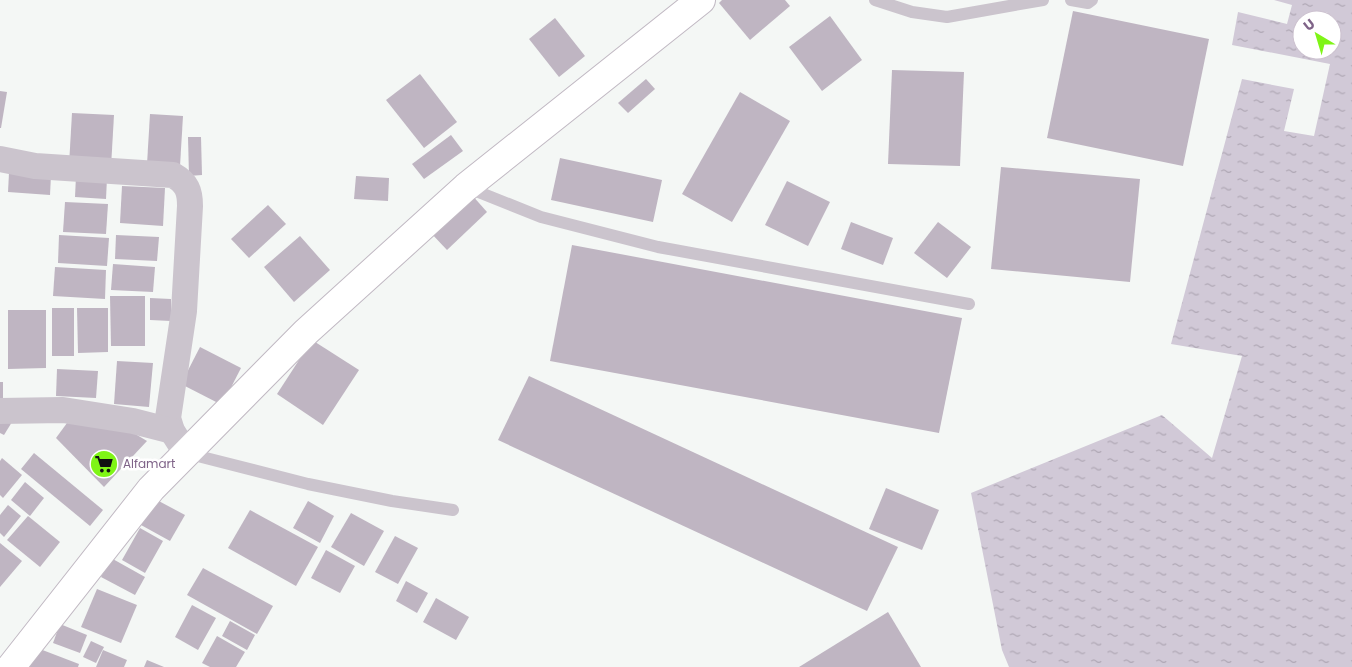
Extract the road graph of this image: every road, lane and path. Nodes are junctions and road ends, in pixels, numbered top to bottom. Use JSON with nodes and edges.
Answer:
{"nodes":[{"id":1,"x":701,"y":0,"type":"edge"},
{"id":2,"x":875,"y":0,"type":"edge"},
{"id":3,"x":1043,"y":0,"type":"edge"},
{"id":4,"x":1071,"y":0,"type":"edge"},
{"id":5,"x":1092,"y":0,"type":"edge"},
{"id":6,"x":0,"y":159,"type":"edge"},
{"id":7,"x":466,"y":186,"type":"junction"},
{"id":8,"x":969,"y":304,"type":"dead end"},
{"id":9,"x":0,"y":411,"type":"edge"},
{"id":10,"x":179,"y":442,"type":"junction"},
{"id":11,"x":453,"y":510,"type":"dead end"},
{"id":12,"x":11,"y":667,"type":"edge"}],
"edges":[{"from":1,"to":7,"type":"street"},
{"from":2,"to":3,"type":"lane"},
{"from":4,"to":5,"type":"lane"},
{"from":6,"to":10,"type":"street"},
{"from":7,"to":8,"type":"lane"},
{"from":7,"to":10,"type":"street"},
{"from":9,"to":10,"type":"street"},
{"from":10,"to":11,"type":"lane"},
{"from":10,"to":12,"type":"street"}]}
